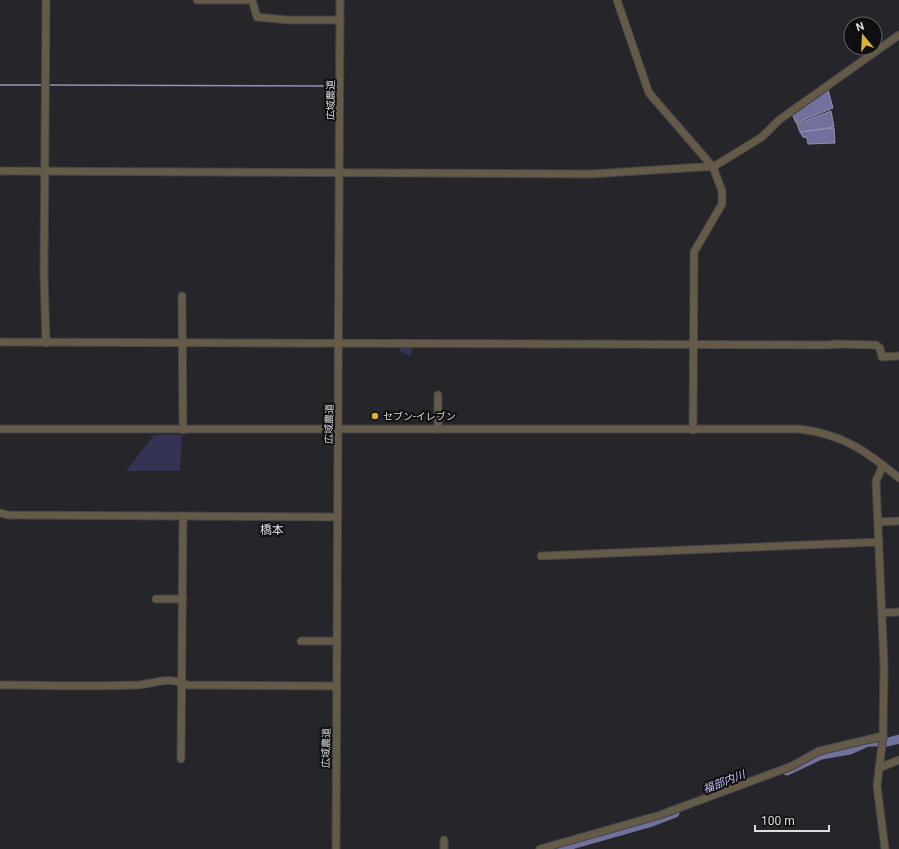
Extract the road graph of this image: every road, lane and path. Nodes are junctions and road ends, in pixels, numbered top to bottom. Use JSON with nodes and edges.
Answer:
{"nodes":[{"id":1,"x":46,"y":0,"type":"edge"},
{"id":2,"x":197,"y":0,"type":"edge"},
{"id":3,"x":340,"y":0,"type":"edge"},
{"id":4,"x":617,"y":0,"type":"edge"},
{"id":5,"x":340,"y":20,"type":"junction"},
{"id":6,"x":899,"y":35,"type":"edge"},
{"id":7,"x":713,"y":167,"type":"junction"},
{"id":8,"x":0,"y":171,"type":"edge"},
{"id":9,"x":44,"y":171,"type":"junction"},
{"id":10,"x":340,"y":172,"type":"junction"},
{"id":11,"x":182,"y":296,"type":"dead end"},
{"id":12,"x":1,"y":342,"type":"edge"},
{"id":13,"x":46,"y":343,"type":"junction"},
{"id":14,"x":182,"y":343,"type":"junction"},
{"id":15,"x":340,"y":344,"type":"junction"},
{"id":16,"x":693,"y":345,"type":"junction"},
{"id":17,"x":899,"y":356,"type":"edge"},
{"id":18,"x":438,"y":396,"type":"dead end"},
{"id":19,"x":0,"y":429,"type":"edge"},
{"id":20,"x":339,"y":429,"type":"junction"},
{"id":21,"x":438,"y":429,"type":"junction"},
{"id":22,"x":183,"y":430,"type":"junction"},
{"id":23,"x":693,"y":430,"type":"junction"},
{"id":24,"x":883,"y":465,"type":"junction"},
{"id":25,"x":899,"y":478,"type":"edge"},
{"id":26,"x":0,"y":513,"type":"edge"},
{"id":27,"x":182,"y":516,"type":"junction"},
{"id":28,"x":338,"y":516,"type":"junction"},
{"id":29,"x":899,"y":521,"type":"edge"},
{"id":30,"x":878,"y":522,"type":"junction"},
{"id":31,"x":879,"y":542,"type":"junction"},
{"id":32,"x":541,"y":556,"type":"dead end"},
{"id":33,"x":156,"y":599,"type":"dead end"},
{"id":34,"x":183,"y":599,"type":"junction"},
{"id":35,"x":899,"y":612,"type":"edge"},
{"id":36,"x":882,"y":613,"type":"junction"},
{"id":37,"x":301,"y":641,"type":"dead end"},
{"id":38,"x":337,"y":641,"type":"junction"},
{"id":39,"x":182,"y":683,"type":"junction"},
{"id":40,"x":0,"y":685,"type":"edge"},
{"id":41,"x":336,"y":686,"type":"junction"},
{"id":42,"x":882,"y":740,"type":"junction"},
{"id":43,"x":181,"y":759,"type":"dead end"},
{"id":44,"x":899,"y":760,"type":"edge"},
{"id":45,"x":879,"y":768,"type":"junction"},
{"id":46,"x":444,"y":840,"type":"dead end"},
{"id":47,"x":336,"y":849,"type":"edge"},
{"id":48,"x":444,"y":849,"type":"edge"},
{"id":49,"x":540,"y":849,"type":"edge"},
{"id":50,"x":885,"y":849,"type":"edge"}],
"edges":[{"from":1,"to":9,"type":"street"},
{"from":2,"to":5,"type":"street"},
{"from":3,"to":5,"type":"street","name":"広域農道"},
{"from":4,"to":7,"type":"street"},
{"from":5,"to":10,"type":"street","name":"広域農道"},
{"from":6,"to":7,"type":"street"},
{"from":7,"to":10,"type":"street"},
{"from":7,"to":16,"type":"street"},
{"from":8,"to":9,"type":"street"},
{"from":9,"to":10,"type":"street"},
{"from":9,"to":13,"type":"street"},
{"from":10,"to":15,"type":"street","name":"広域農道"},
{"from":11,"to":14,"type":"street"},
{"from":12,"to":13,"type":"street"},
{"from":13,"to":14,"type":"street"},
{"from":14,"to":15,"type":"street"},
{"from":14,"to":22,"type":"street"},
{"from":15,"to":16,"type":"street"},
{"from":15,"to":20,"type":"street","name":"広域農道"},
{"from":16,"to":17,"type":"street"},
{"from":16,"to":23,"type":"street"},
{"from":18,"to":21,"type":"street"},
{"from":19,"to":22,"type":"street"},
{"from":20,"to":21,"type":"street"},
{"from":20,"to":22,"type":"street"},
{"from":20,"to":28,"type":"street","name":"広域農道"},
{"from":21,"to":23,"type":"street"},
{"from":23,"to":24,"type":"street"},
{"from":24,"to":25,"type":"street"},
{"from":24,"to":30,"type":"street"},
{"from":26,"to":27,"type":"street"},
{"from":27,"to":28,"type":"street"},
{"from":27,"to":34,"type":"street"},
{"from":28,"to":38,"type":"street","name":"広域農道"},
{"from":29,"to":30,"type":"street"},
{"from":30,"to":31,"type":"street"},
{"from":31,"to":32,"type":"street"},
{"from":31,"to":36,"type":"street"},
{"from":33,"to":34,"type":"street"},
{"from":34,"to":39,"type":"street"},
{"from":35,"to":36,"type":"street"},
{"from":36,"to":42,"type":"street"},
{"from":37,"to":38,"type":"street"},
{"from":38,"to":41,"type":"street","name":"広域農道"},
{"from":39,"to":40,"type":"street"},
{"from":39,"to":41,"type":"street"},
{"from":39,"to":43,"type":"street"},
{"from":41,"to":47,"type":"street","name":"広域農道"},
{"from":42,"to":45,"type":"street"},
{"from":42,"to":49,"type":"street"},
{"from":44,"to":45,"type":"street"},
{"from":45,"to":50,"type":"street"},
{"from":46,"to":48,"type":"street"}]}
